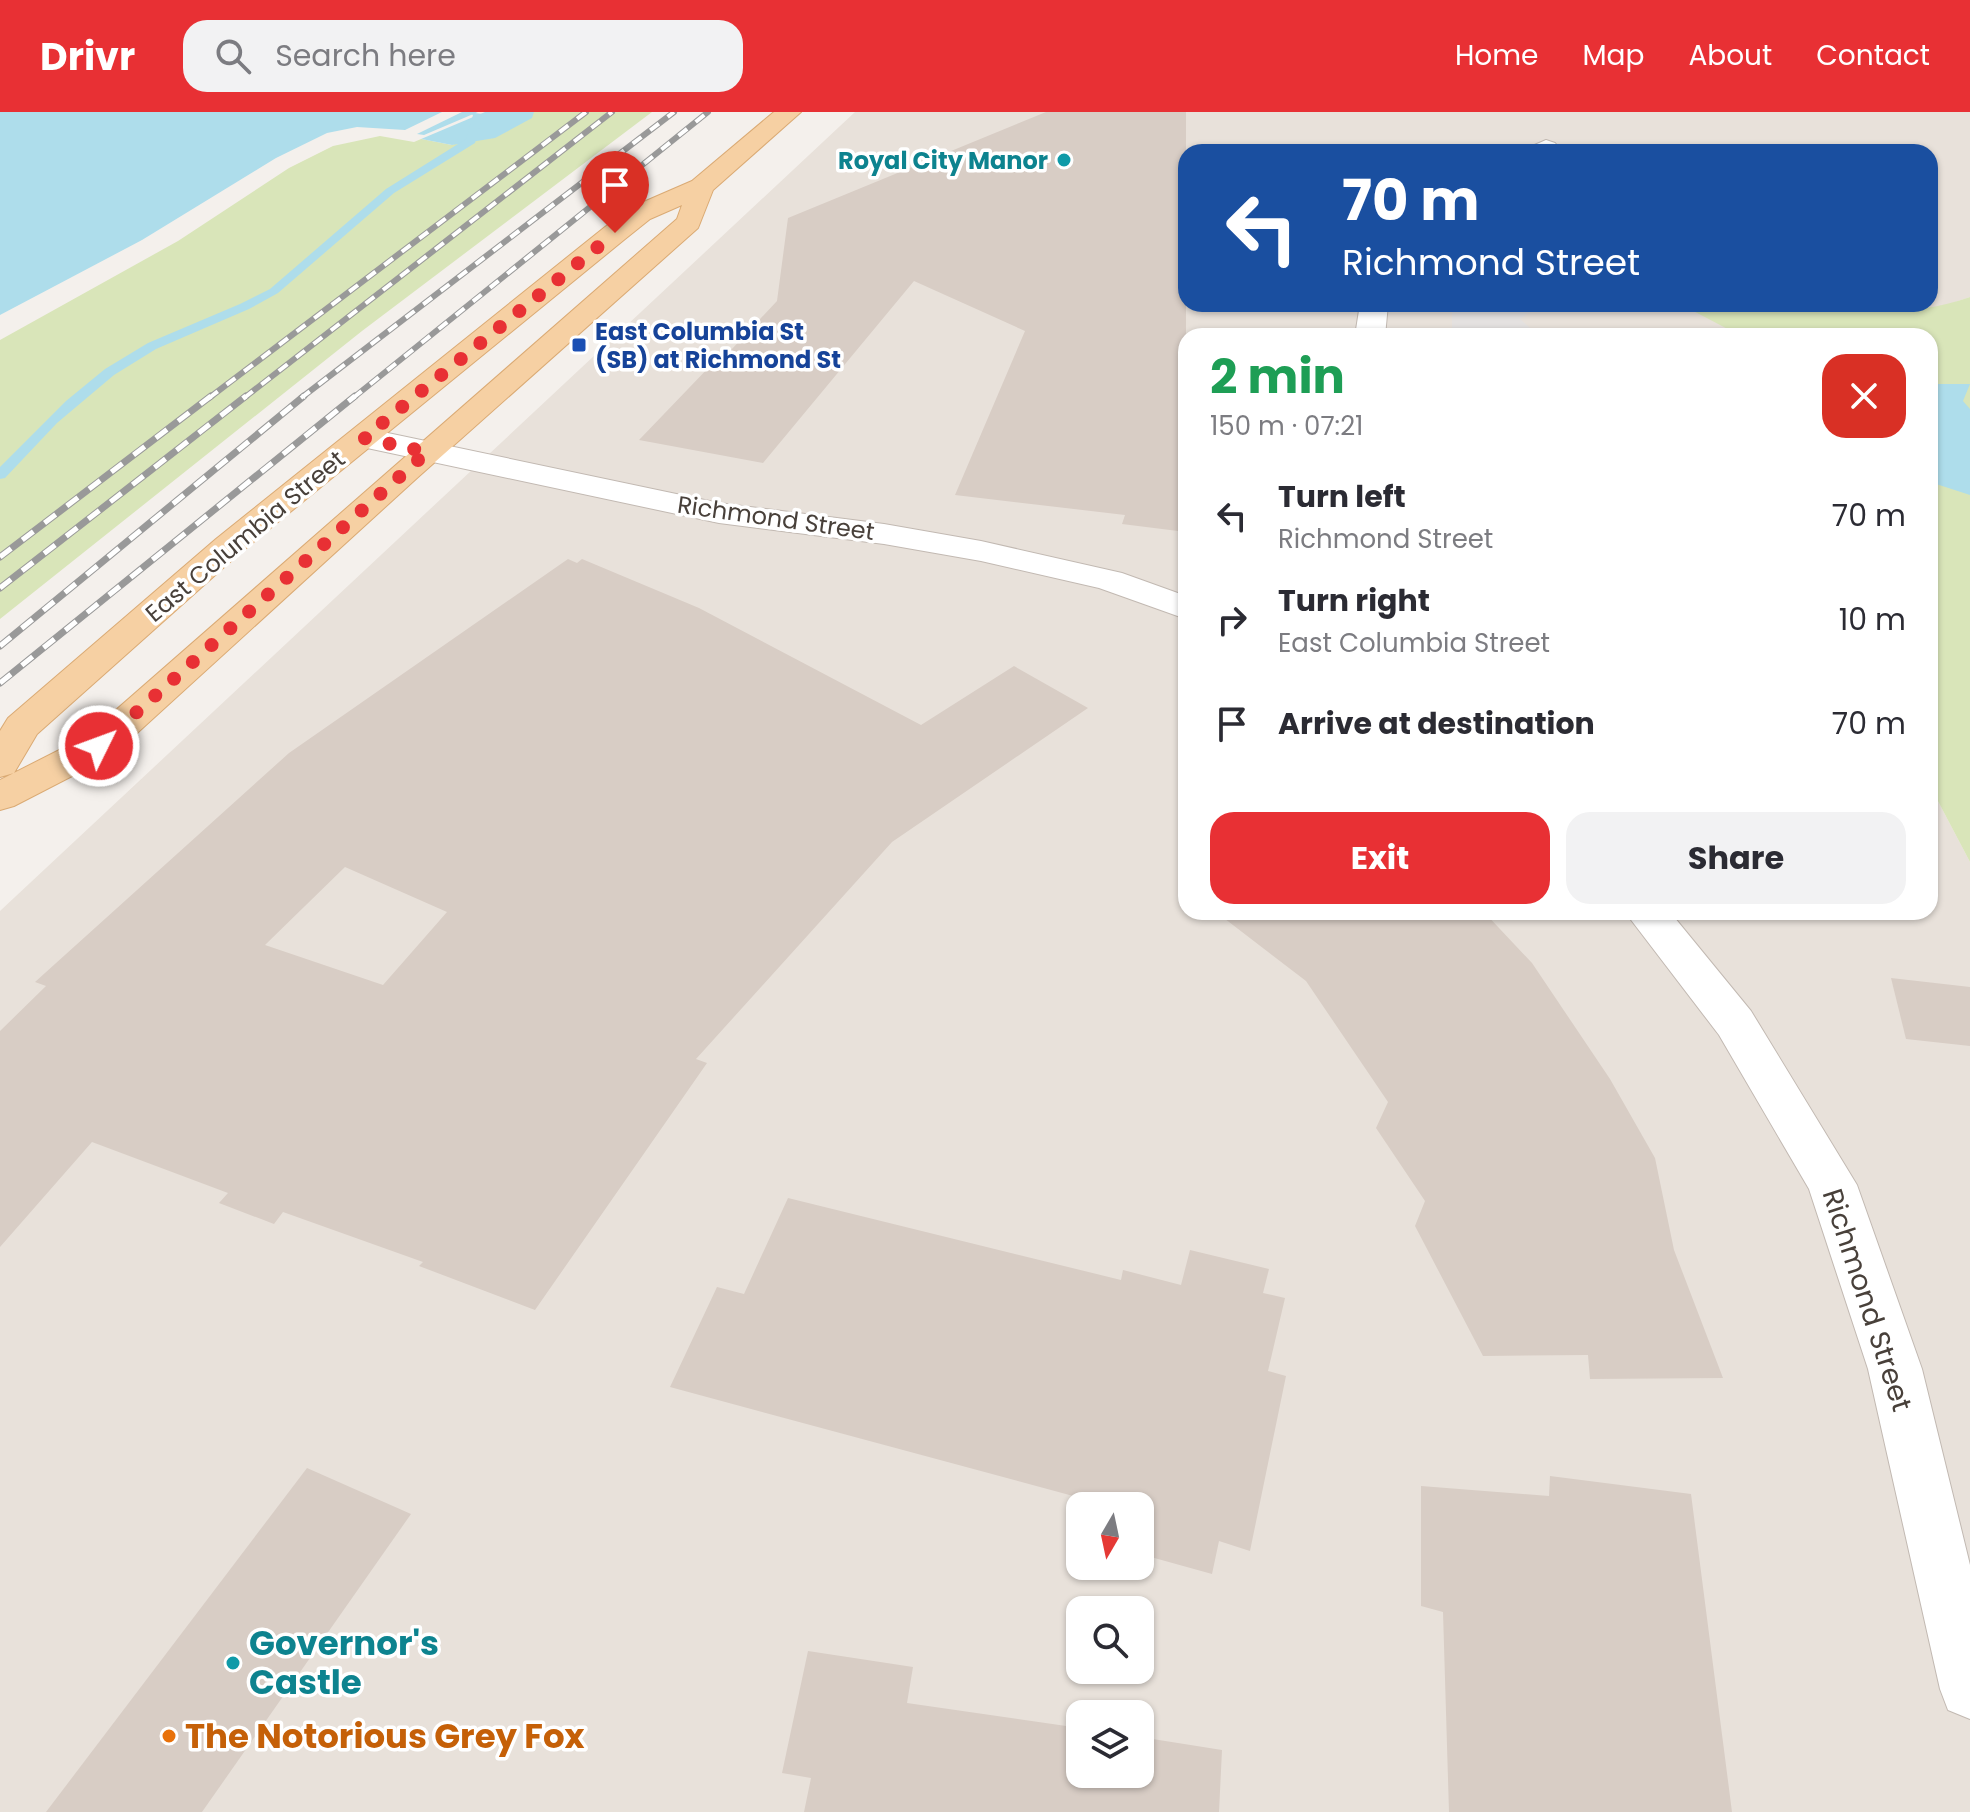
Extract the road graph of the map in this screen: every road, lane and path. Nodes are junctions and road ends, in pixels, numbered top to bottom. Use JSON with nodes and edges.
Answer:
{"nodes":[{"id":1,"x":789,"y":112,"type":"edge"},
{"id":2,"x":701,"y":187,"type":"junction"},
{"id":3,"x":364,"y":438,"type":"junction"},
{"id":4,"x":427,"y":452,"type":"junction"},
{"id":5,"x":1178,"y":605,"type":"edge"},
{"id":6,"x":0,"y":764,"type":"edge"},
{"id":7,"x":0,"y":797,"type":"edge"},
{"id":8,"x":1652,"y":920,"type":"edge"},
{"id":9,"x":1970,"y":1689,"type":"edge"}],
"edges":[{"from":1,"to":2,"type":"main road","name":"East Columbia Street"},
{"from":2,"to":3,"type":"main road","name":"East Columbia Street"},
{"from":2,"to":4,"type":"main road","name":"East Columbia Street"},
{"from":3,"to":4,"type":"street","name":"Richmond Street"},
{"from":3,"to":6,"type":"main road","name":"East Columbia Street"},
{"from":4,"to":5,"type":"street","name":"Richmond Street"},
{"from":4,"to":7,"type":"main road","name":"East Columbia Street"},
{"from":8,"to":9,"type":"street","name":"Richmond Street"}]}
